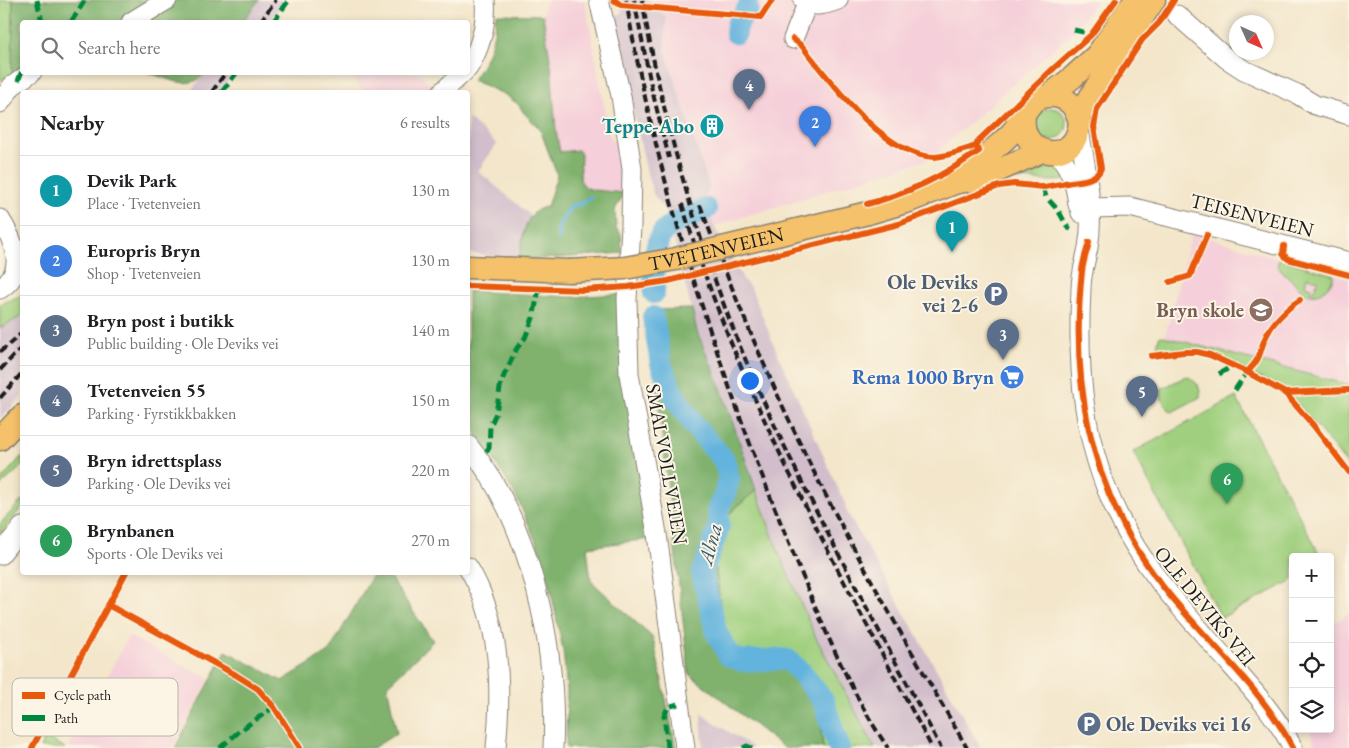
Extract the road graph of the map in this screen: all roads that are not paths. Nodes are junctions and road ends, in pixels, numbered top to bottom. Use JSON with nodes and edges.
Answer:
{"nodes":[{"id":1,"x":167,"y":0,"type":"edge"},
{"id":2,"x":485,"y":0,"type":"edge"},
{"id":3,"x":599,"y":0,"type":"edge"},
{"id":4,"x":838,"y":0,"type":"edge"},
{"id":5,"x":1135,"y":0,"type":"edge"},
{"id":6,"x":1154,"y":0,"type":"edge"},
{"id":7,"x":805,"y":2,"type":"edge"},
{"id":8,"x":1178,"y":15,"type":"dead end"},
{"id":9,"x":134,"y":20,"type":"edge"},
{"id":10,"x":793,"y":39,"type":"dead end"},
{"id":11,"x":470,"y":65,"type":"edge"},
{"id":12,"x":28,"y":75,"type":"edge"},
{"id":13,"x":461,"y":75,"type":"edge"},
{"id":14,"x":444,"y":90,"type":"edge"},
{"id":15,"x":1050,"y":95,"type":"junction"},
{"id":16,"x":0,"y":103,"type":"edge"},
{"id":17,"x":1349,"y":115,"type":"edge"},
{"id":18,"x":1024,"y":116,"type":"junction"},
{"id":19,"x":1079,"y":123,"type":"junction"},
{"id":20,"x":1049,"y":151,"type":"junction"},
{"id":21,"x":957,"y":182,"type":"junction"},
{"id":22,"x":1086,"y":213,"type":"junction"},
{"id":23,"x":0,"y":219,"type":"edge"},
{"id":24,"x":1349,"y":262,"type":"edge"},
{"id":25,"x":470,"y":267,"type":"edge"},
{"id":26,"x":0,"y":289,"type":"edge"},
{"id":27,"x":20,"y":418,"type":"edge"},
{"id":28,"x":0,"y":439,"type":"edge"},
{"id":29,"x":470,"y":448,"type":"edge"},
{"id":30,"x":20,"y":530,"type":"edge"},
{"id":31,"x":0,"y":555,"type":"edge"},
{"id":32,"x":470,"y":571,"type":"edge"},
{"id":33,"x":496,"y":748,"type":"edge"},
{"id":34,"x":553,"y":748,"type":"edge"},
{"id":35,"x":685,"y":748,"type":"edge"},
{"id":36,"x":1293,"y":748,"type":"edge"}],
"edges":[{"from":1,"to":9,"type":"street"},
{"from":2,"to":11,"type":"street"},
{"from":3,"to":35,"type":"street","name":"SMALVOLLVEIEN"},
{"from":4,"to":7,"type":"street"},
{"from":5,"to":15,"type":"main road","name":"TVETENVEIEN"},
{"from":6,"to":19,"type":"main road","name":"TVETENVEIEN"},
{"from":7,"to":10,"type":"street"},
{"from":8,"to":17,"type":"street"},
{"from":12,"to":16,"type":"street"},
{"from":13,"to":14,"type":"street"},
{"from":15,"to":18,"type":"main road","name":"TVETENVEIEN"},
{"from":15,"to":19,"type":"main road"},
{"from":18,"to":20,"type":"main road"},
{"from":18,"to":21,"type":"main road","name":"TVETENVEIEN"},
{"from":19,"to":20,"type":"main road","name":"TVETENVEIEN"},
{"from":19,"to":22,"type":"street","name":"OLE DEVIKS VEI"},
{"from":20,"to":21,"type":"main road","name":"TVETENVEIEN"},
{"from":20,"to":22,"type":"street","name":"OLE DEVIKS VEI"},
{"from":21,"to":25,"type":"main road","name":"TVETENVEIEN","bridge":true},
{"from":22,"to":24,"type":"street","name":"TEISENVEIEN"},
{"from":22,"to":36,"type":"street","name":"OLE DEVIKS VEI"},
{"from":23,"to":26,"type":"street"},
{"from":27,"to":28,"type":"main road"},
{"from":29,"to":34,"type":"street"},
{"from":30,"to":31,"type":"street"},
{"from":32,"to":33,"type":"street"}]}
